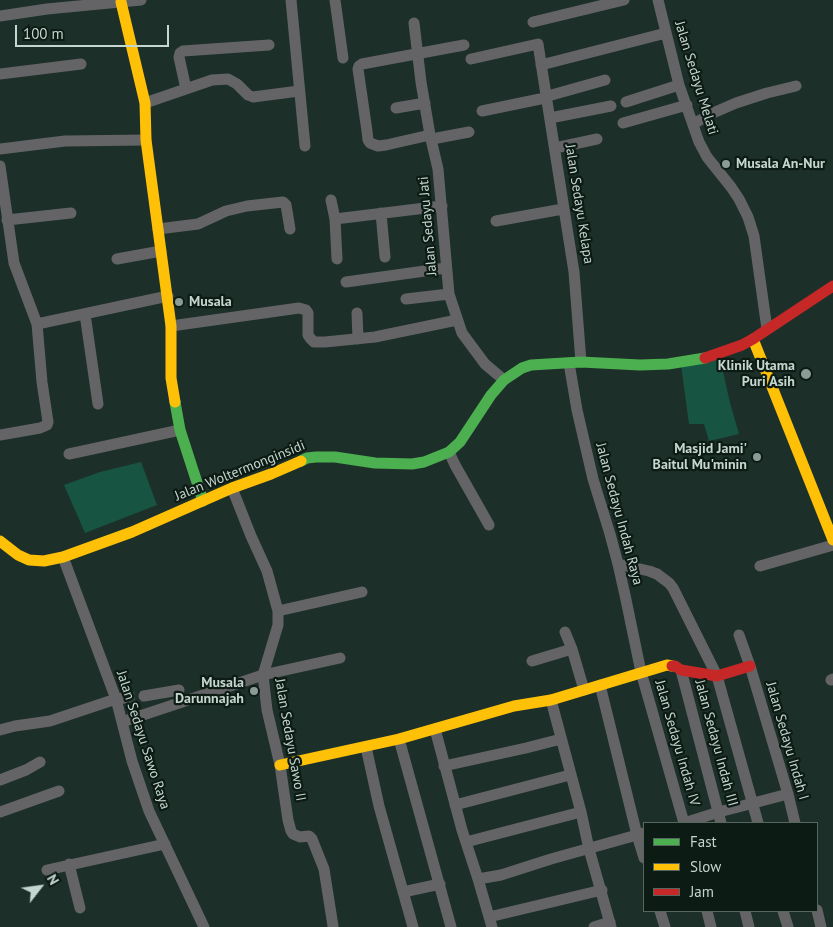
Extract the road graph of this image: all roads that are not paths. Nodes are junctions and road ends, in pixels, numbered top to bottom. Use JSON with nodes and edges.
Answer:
{"nodes":[{"id":1,"x":291,"y":0,"type":"edge"},
{"id":2,"x":335,"y":0,"type":"edge"},
{"id":3,"x":624,"y":0,"type":"edge"},
{"id":4,"x":658,"y":0,"type":"edge"},
{"id":5,"x":130,"y":1,"type":"edge"},
{"id":6,"x":0,"y":16,"type":"edge"},
{"id":7,"x":533,"y":22,"type":"dead end"},
{"id":8,"x":414,"y":23,"type":"dead end"},
{"id":9,"x":666,"y":33,"type":"junction"},
{"id":10,"x":269,"y":45,"type":"dead end"},
{"id":11,"x":464,"y":45,"type":"dead end"},
{"id":12,"x":418,"y":53,"type":"junction"},
{"id":13,"x":343,"y":58,"type":"dead end"},
{"id":14,"x":471,"y":59,"type":"dead end"},
{"id":15,"x":81,"y":64,"type":"dead end"},
{"id":16,"x":541,"y":65,"type":"junction"},
{"id":17,"x":0,"y":74,"type":"edge"},
{"id":18,"x":605,"y":80,"type":"dead end"},
{"id":19,"x":679,"y":85,"type":"junction"},
{"id":20,"x":796,"y":86,"type":"dead end"},
{"id":21,"x":186,"y":89,"type":"junction"},
{"id":22,"x":300,"y":91,"type":"junction"},
{"id":23,"x":545,"y":98,"type":"junction"},
{"id":24,"x":626,"y":102,"type":"dead end"},
{"id":25,"x":145,"y":103,"type":"junction"},
{"id":26,"x":425,"y":103,"type":"junction"},
{"id":27,"x":686,"y":104,"type":"junction"},
{"id":28,"x":611,"y":106,"type":"dead end"},
{"id":29,"x":396,"y":108,"type":"dead end"},
{"id":30,"x":482,"y":111,"type":"dead end"},
{"id":31,"x":550,"y":118,"type":"junction"},
{"id":32,"x":623,"y":123,"type":"dead end"},
{"id":33,"x":693,"y":124,"type":"junction"},
{"id":34,"x":469,"y":132,"type":"dead end"},
{"id":35,"x":431,"y":137,"type":"junction"},
{"id":36,"x":597,"y":139,"type":"dead end"},
{"id":37,"x":146,"y":140,"type":"junction"},
{"id":38,"x":305,"y":146,"type":"dead end"},
{"id":39,"x":555,"y":148,"type":"junction"},
{"id":40,"x":0,"y":149,"type":"edge"},
{"id":41,"x":0,"y":166,"type":"edge"},
{"id":42,"x":331,"y":200,"type":"dead end"},
{"id":43,"x":442,"y":206,"type":"junction"},
{"id":44,"x":564,"y":209,"type":"junction"},
{"id":45,"x":71,"y":213,"type":"dead end"},
{"id":46,"x":381,"y":214,"type":"junction"},
{"id":47,"x":335,"y":219,"type":"junction"},
{"id":48,"x":7,"y":220,"type":"junction"},
{"id":49,"x":496,"y":221,"type":"dead end"},
{"id":50,"x":158,"y":229,"type":"junction"},
{"id":51,"x":290,"y":229,"type":"dead end"},
{"id":52,"x":161,"y":251,"type":"junction"},
{"id":53,"x":385,"y":257,"type":"dead end"},
{"id":54,"x":118,"y":259,"type":"dead end"},
{"id":55,"x":337,"y":259,"type":"dead end"},
{"id":56,"x":446,"y":268,"type":"junction"},
{"id":57,"x":346,"y":282,"type":"dead end"},
{"id":58,"x":833,"y":286,"type":"edge"},
{"id":59,"x":449,"y":294,"type":"junction"},
{"id":60,"x":168,"y":296,"type":"junction"},
{"id":61,"x":406,"y":299,"type":"dead end"},
{"id":62,"x":357,"y":313,"type":"dead end"},
{"id":63,"x":85,"y":314,"type":"junction"},
{"id":64,"x":457,"y":320,"type":"junction"},
{"id":65,"x":37,"y":324,"type":"junction"},
{"id":66,"x":171,"y":326,"type":"junction"},
{"id":67,"x":767,"y":329,"type":"junction"},
{"id":68,"x":753,"y":338,"type":"junction"},
{"id":69,"x":358,"y":339,"type":"junction"},
{"id":70,"x":581,"y":362,"type":"junction"},
{"id":71,"x":569,"y":363,"type":"junction"},
{"id":72,"x":504,"y":380,"type":"junction"},
{"id":73,"x":98,"y":404,"type":"dead end"},
{"id":74,"x":180,"y":430,"type":"junction"},
{"id":75,"x":0,"y":435,"type":"edge"},
{"id":76,"x":449,"y":452,"type":"junction"},
{"id":77,"x":69,"y":454,"type":"dead end"},
{"id":78,"x":232,"y":488,"type":"junction"},
{"id":79,"x":203,"y":501,"type":"junction"},
{"id":80,"x":489,"y":525,"type":"dead end"},
{"id":81,"x":833,"y":540,"type":"edge"},
{"id":82,"x":0,"y":541,"type":"edge"},
{"id":83,"x":833,"y":545,"type":"edge"},
{"id":84,"x":63,"y":557,"type":"junction"},
{"id":85,"x":618,"y":564,"type":"junction"},
{"id":86,"x":760,"y":566,"type":"dead end"},
{"id":87,"x":362,"y":592,"type":"dead end"},
{"id":88,"x":278,"y":611,"type":"junction"},
{"id":89,"x":565,"y":632,"type":"dead end"},
{"id":90,"x":739,"y":635,"type":"dead end"},
{"id":91,"x":572,"y":649,"type":"junction"},
{"id":92,"x":340,"y":658,"type":"dead end"},
{"id":93,"x":532,"y":661,"type":"dead end"},
{"id":94,"x":750,"y":666,"type":"junction"},
{"id":95,"x":681,"y":670,"type":"junction"},
{"id":96,"x":641,"y":672,"type":"junction"},
{"id":97,"x":263,"y":674,"type":"junction"},
{"id":98,"x":717,"y":676,"type":"junction"},
{"id":99,"x":600,"y":685,"type":"junction"},
{"id":100,"x":179,"y":690,"type":"dead end"},
{"id":101,"x":584,"y":690,"type":"junction"},
{"id":102,"x":144,"y":696,"type":"tunnel mouth"},
{"id":103,"x":120,"y":698,"type":"junction"},
{"id":104,"x":551,"y":700,"type":"junction"},
{"id":105,"x":122,"y":722,"type":"junction"},
{"id":106,"x":435,"y":729,"type":"junction"},
{"id":107,"x":0,"y":730,"type":"edge"},
{"id":108,"x":399,"y":739,"type":"junction"},
{"id":109,"x":561,"y":739,"type":"junction"},
{"id":110,"x":366,"y":747,"type":"junction"},
{"id":111,"x":40,"y":762,"type":"dead end"},
{"id":112,"x":280,"y":765,"type":"junction"},
{"id":113,"x":444,"y":766,"type":"junction"},
{"id":114,"x":570,"y":775,"type":"junction"},
{"id":115,"x":0,"y":780,"type":"edge"},
{"id":116,"x":59,"y":792,"type":"dead end"},
{"id":117,"x":788,"y":794,"type":"junction"},
{"id":118,"x":752,"y":803,"type":"junction"},
{"id":119,"x":455,"y":805,"type":"junction"},
{"id":120,"x":0,"y":812,"type":"edge"},
{"id":121,"x":581,"y":812,"type":"junction"},
{"id":122,"x":720,"y":818,"type":"edge"},
{"id":123,"x":684,"y":822,"type":"edge"},
{"id":124,"x":691,"y":822,"type":"edge"},
{"id":125,"x":758,"y":822,"type":"edge"},
{"id":126,"x":795,"y":822,"type":"edge"},
{"id":127,"x":641,"y":834,"type":"edge"},
{"id":128,"x":466,"y":842,"type":"junction"},
{"id":129,"x":165,"y":844,"type":"junction"},
{"id":130,"x":589,"y":848,"type":"junction"},
{"id":131,"x":643,"y":850,"type":"edge"},
{"id":132,"x":69,"y":864,"type":"junction"},
{"id":133,"x":47,"y":870,"type":"dead end"},
{"id":134,"x":478,"y":878,"type":"junction"},
{"id":135,"x":440,"y":884,"type":"junction"},
{"id":136,"x":602,"y":890,"type":"junction"},
{"id":137,"x":404,"y":892,"type":"junction"},
{"id":138,"x":80,"y":908,"type":"dead end"},
{"id":139,"x":660,"y":912,"type":"edge"},
{"id":140,"x":707,"y":912,"type":"edge"},
{"id":141,"x":745,"y":912,"type":"edge"},
{"id":142,"x":783,"y":912,"type":"edge"},
{"id":143,"x":818,"y":912,"type":"edge"},
{"id":144,"x":491,"y":922,"type":"edge"},
{"id":145,"x":611,"y":925,"type":"edge"},
{"id":146,"x":821,"y":925,"type":"edge"},
{"id":147,"x":333,"y":926,"type":"edge"},
{"id":148,"x":204,"y":927,"type":"edge"},
{"id":149,"x":413,"y":927,"type":"edge"},
{"id":150,"x":451,"y":927,"type":"edge"},
{"id":151,"x":594,"y":927,"type":"edge"},
{"id":152,"x":665,"y":927,"type":"edge"},
{"id":153,"x":711,"y":927,"type":"edge"},
{"id":154,"x":749,"y":927,"type":"edge"},
{"id":155,"x":788,"y":927,"type":"edge"}],
"edges":[{"from":1,"to":22,"type":"street"},
{"from":2,"to":13,"type":"street"},
{"from":3,"to":7,"type":"street"},
{"from":4,"to":9,"type":"street","name":"Jalan Sedayu Melati"},
{"from":5,"to":6,"type":"street"},
{"from":5,"to":25,"type":"street"},
{"from":8,"to":12,"type":"street","name":"Jalan Sedayu Jati"},
{"from":9,"to":16,"type":"street"},
{"from":9,"to":19,"type":"street","name":"Jalan Sedayu Melati"},
{"from":10,"to":21,"type":"street"},
{"from":11,"to":12,"type":"street"},
{"from":12,"to":26,"type":"street","name":"Jalan Sedayu Jati"},
{"from":12,"to":35,"type":"street"},
{"from":14,"to":16,"type":"street","name":"Jalan Sedayu Kelapa"},
{"from":15,"to":17,"type":"street"},
{"from":16,"to":23,"type":"street","name":"Jalan Sedayu Kelapa"},
{"from":18,"to":23,"type":"street"},
{"from":19,"to":24,"type":"street"},
{"from":19,"to":27,"type":"street","name":"Jalan Sedayu Melati"},
{"from":20,"to":33,"type":"street"},
{"from":21,"to":22,"type":"street"},
{"from":21,"to":25,"type":"street"},
{"from":22,"to":38,"type":"street"},
{"from":23,"to":30,"type":"street"},
{"from":23,"to":31,"type":"street","name":"Jalan Sedayu Kelapa"},
{"from":25,"to":37,"type":"street"},
{"from":26,"to":29,"type":"street"},
{"from":26,"to":35,"type":"street","name":"Jalan Sedayu Jati"},
{"from":27,"to":32,"type":"street"},
{"from":27,"to":33,"type":"street","name":"Jalan Sedayu Melati"},
{"from":28,"to":31,"type":"street"},
{"from":31,"to":39,"type":"street","name":"Jalan Sedayu Kelapa"},
{"from":33,"to":67,"type":"street","name":"Jalan Sedayu Melati"},
{"from":34,"to":35,"type":"street"},
{"from":35,"to":43,"type":"street","name":"Jalan Sedayu Jati"},
{"from":36,"to":39,"type":"street"},
{"from":37,"to":40,"type":"street"},
{"from":37,"to":50,"type":"street"},
{"from":39,"to":44,"type":"street","name":"Jalan Sedayu Kelapa"},
{"from":41,"to":48,"type":"street"},
{"from":42,"to":47,"type":"street"},
{"from":43,"to":46,"type":"street"},
{"from":43,"to":56,"type":"street","name":"Jalan Sedayu Jati"},
{"from":44,"to":49,"type":"street"},
{"from":44,"to":70,"type":"street","name":"Jalan Sedayu Kelapa"},
{"from":45,"to":48,"type":"street"},
{"from":46,"to":47,"type":"street"},
{"from":46,"to":53,"type":"street"},
{"from":47,"to":55,"type":"street"},
{"from":48,"to":65,"type":"street"},
{"from":50,"to":51,"type":"street"},
{"from":50,"to":52,"type":"street"},
{"from":52,"to":54,"type":"street"},
{"from":52,"to":60,"type":"street"},
{"from":56,"to":57,"type":"street"},
{"from":56,"to":59,"type":"street","name":"Jalan Sedayu Jati"},
{"from":58,"to":67,"type":"street","name":"Jalan Woltermonginsidi"},
{"from":59,"to":61,"type":"street"},
{"from":59,"to":64,"type":"street","name":"Jalan Sedayu Jati"},
{"from":60,"to":63,"type":"street"},
{"from":60,"to":66,"type":"street"},
{"from":62,"to":69,"type":"street"},
{"from":63,"to":65,"type":"street"},
{"from":63,"to":73,"type":"street"},
{"from":64,"to":69,"type":"street"},
{"from":64,"to":72,"type":"street","name":"Jalan Sedayu Jati"},
{"from":65,"to":75,"type":"street"},
{"from":66,"to":69,"type":"street"},
{"from":66,"to":74,"type":"street"},
{"from":67,"to":68,"type":"street","name":"Jalan Woltermonginsidi"},
{"from":68,"to":70,"type":"street","name":"Jalan Woltermonginsidi"},
{"from":68,"to":81,"type":"street"},
{"from":70,"to":71,"type":"street","name":"Jalan Woltermonginsidi"},
{"from":71,"to":72,"type":"street","name":"Jalan Woltermonginsidi"},
{"from":71,"to":85,"type":"street","name":"Jalan Sedayu Indah Raya"},
{"from":72,"to":76,"type":"street","name":"Jalan Woltermonginsidi"},
{"from":74,"to":77,"type":"street"},
{"from":74,"to":79,"type":"street"},
{"from":76,"to":78,"type":"street","name":"Jalan Woltermonginsidi"},
{"from":76,"to":80,"type":"street"},
{"from":78,"to":79,"type":"street","name":"Jalan Woltermonginsidi"},
{"from":78,"to":88,"type":"street","name":"Jalan Sedayu Sawo II"},
{"from":79,"to":84,"type":"street","name":"Jalan Woltermonginsidi"},
{"from":82,"to":84,"type":"street","name":"Jalan Woltermonginsidi"},
{"from":83,"to":86,"type":"street"},
{"from":84,"to":103,"type":"street","name":"Jalan Sedayu Sawo Raya"},
{"from":85,"to":96,"type":"street","name":"Jalan Sedayu Indah Raya"},
{"from":85,"to":98,"type":"street"},
{"from":87,"to":88,"type":"street"},
{"from":88,"to":97,"type":"street","name":"Jalan Sedayu Sawo II"},
{"from":89,"to":91,"type":"street"},
{"from":90,"to":94,"type":"street","name":"Jalan Sedayu Indah I"},
{"from":91,"to":93,"type":"street"},
{"from":91,"to":101,"type":"street"},
{"from":92,"to":97,"type":"street"},
{"from":94,"to":98,"type":"street"},
{"from":94,"to":117,"type":"street","name":"Jalan Sedayu Indah I"},
{"from":95,"to":96,"type":"street"},
{"from":95,"to":98,"type":"street"},
{"from":95,"to":122,"type":"street","name":"Jalan Sedayu Indah III"},
{"from":96,"to":99,"type":"street"},
{"from":96,"to":123,"type":"street","name":"Jalan Sedayu Indah IV"},
{"from":97,"to":105,"type":"street"},
{"from":97,"to":112,"type":"street","name":"Jalan Sedayu Sawo II"},
{"from":98,"to":118,"type":"street"},
{"from":99,"to":101,"type":"street"},
{"from":99,"to":127,"type":"street"},
{"from":100,"to":102,"type":"street"},
{"from":101,"to":104,"type":"street"},
{"from":103,"to":105,"type":"street","name":"Jalan Sedayu Sawo Raya"},
{"from":103,"to":107,"type":"street"},
{"from":104,"to":106,"type":"street"},
{"from":104,"to":109,"type":"street"},
{"from":105,"to":129,"type":"street","name":"Jalan Sedayu Sawo Raya"},
{"from":106,"to":108,"type":"street"},
{"from":106,"to":113,"type":"street"},
{"from":108,"to":110,"type":"street"},
{"from":108,"to":135,"type":"street"},
{"from":109,"to":113,"type":"street"},
{"from":109,"to":114,"type":"street"},
{"from":110,"to":112,"type":"street"},
{"from":110,"to":137,"type":"street"},
{"from":111,"to":115,"type":"street"},
{"from":112,"to":147,"type":"street","name":"Jalan Sedayu Sawo II"},
{"from":113,"to":119,"type":"street"},
{"from":114,"to":119,"type":"street"},
{"from":114,"to":121,"type":"street"},
{"from":116,"to":120,"type":"street"},
{"from":117,"to":118,"type":"street"},
{"from":117,"to":126,"type":"street","name":"Jalan Sedayu Indah I"},
{"from":118,"to":122,"type":"street"},
{"from":118,"to":125,"type":"street"},
{"from":119,"to":128,"type":"street"},
{"from":121,"to":128,"type":"street"},
{"from":121,"to":130,"type":"street"},
{"from":122,"to":124,"type":"street"},
{"from":127,"to":130,"type":"street"},
{"from":127,"to":131,"type":"street"},
{"from":128,"to":134,"type":"street"},
{"from":129,"to":132,"type":"street"},
{"from":129,"to":148,"type":"street","name":"Jalan Sedayu Sawo Raya"},
{"from":130,"to":134,"type":"street"},
{"from":130,"to":136,"type":"street"},
{"from":132,"to":133,"type":"street"},
{"from":132,"to":138,"type":"street"},
{"from":134,"to":144,"type":"street"},
{"from":135,"to":137,"type":"street"},
{"from":135,"to":150,"type":"street"},
{"from":136,"to":144,"type":"street"},
{"from":136,"to":145,"type":"street"},
{"from":137,"to":149,"type":"street"},
{"from":139,"to":152,"type":"street"},
{"from":140,"to":153,"type":"street"},
{"from":141,"to":154,"type":"street"},
{"from":142,"to":155,"type":"street"},
{"from":143,"to":146,"type":"street"},
{"from":145,"to":151,"type":"street"}]}
